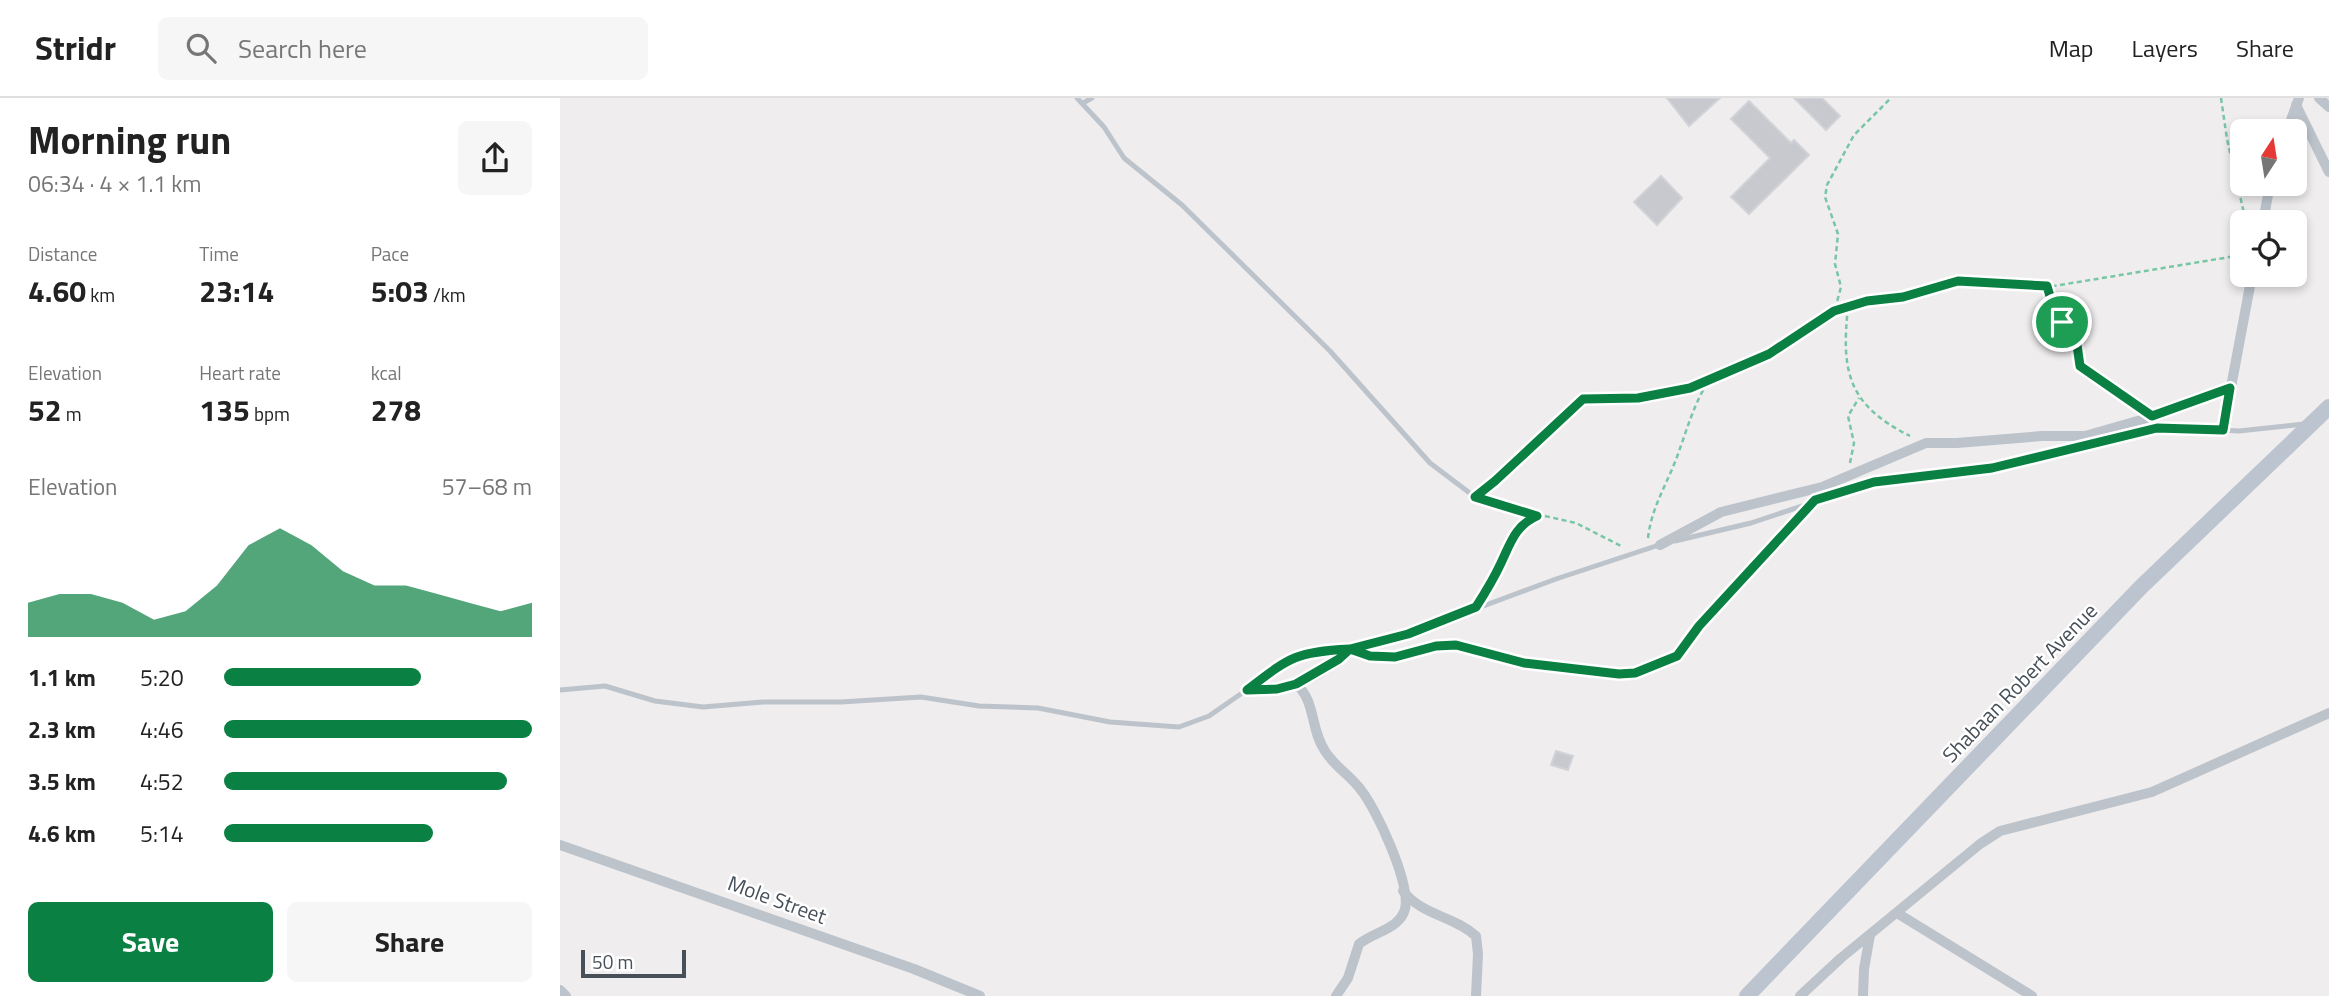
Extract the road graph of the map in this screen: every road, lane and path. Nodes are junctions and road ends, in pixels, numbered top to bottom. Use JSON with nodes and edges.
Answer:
{"nodes":[{"id":1,"x":1077,"y":98,"type":"edge"},
{"id":2,"x":1092,"y":98,"type":"edge"},
{"id":3,"x":1891,"y":98,"type":"edge"},
{"id":4,"x":2221,"y":98,"type":"edge"},
{"id":5,"x":2319,"y":98,"type":"edge"},
{"id":6,"x":2298,"y":102,"type":"edge"},
{"id":7,"x":1083,"y":103,"type":"junction"},
{"id":8,"x":2329,"y":107,"type":"edge"},
{"id":9,"x":2292,"y":119,"type":"edge"},
{"id":10,"x":2329,"y":172,"type":"edge"},
{"id":11,"x":2243,"y":210,"type":"edge"},
{"id":12,"x":2230,"y":257,"type":"edge"},
{"id":13,"x":2047,"y":286,"type":"junction"},
{"id":14,"x":2250,"y":287,"type":"edge"},
{"id":15,"x":1848,"y":306,"type":"junction"},
{"id":16,"x":1834,"y":311,"type":"junction"},
{"id":17,"x":1709,"y":381,"type":"junction"},
{"id":18,"x":2230,"y":388,"type":"junction"},
{"id":19,"x":1859,"y":398,"type":"junction"},
{"id":20,"x":2329,"y":407,"type":"edge"},
{"id":21,"x":2152,"y":416,"type":"junction"},
{"id":22,"x":2311,"y":424,"type":"junction"},
{"id":23,"x":2223,"y":430,"type":"junction"},
{"id":24,"x":1926,"y":443,"type":"junction"},
{"id":25,"x":1847,"y":475,"type":"junction"},
{"id":26,"x":1475,"y":497,"type":"junction"},
{"id":27,"x":1815,"y":500,"type":"junction"},
{"id":28,"x":1537,"y":516,"type":"junction"},
{"id":29,"x":1660,"y":545,"type":"junction"},
{"id":30,"x":1646,"y":548,"type":"junction"},
{"id":31,"x":1632,"y":552,"type":"junction"},
{"id":32,"x":1476,"y":607,"type":"junction"},
{"id":33,"x":1352,"y":649,"type":"junction"},
{"id":34,"x":1296,"y":684,"type":"junction"},
{"id":35,"x":560,"y":690,"type":"edge"},
{"id":36,"x":1247,"y":690,"type":"junction"},
{"id":37,"x":2329,"y":713,"type":"edge"},
{"id":38,"x":560,"y":845,"type":"edge"},
{"id":39,"x":1403,"y":891,"type":"junction"},
{"id":40,"x":1897,"y":913,"type":"junction"},
{"id":41,"x":1870,"y":935,"type":"junction"},
{"id":42,"x":560,"y":990,"type":"edge"},
{"id":43,"x":566,"y":996,"type":"edge"},
{"id":44,"x":979,"y":996,"type":"edge"},
{"id":45,"x":1336,"y":996,"type":"edge"},
{"id":46,"x":1476,"y":996,"type":"edge"},
{"id":47,"x":1747,"y":996,"type":"edge"},
{"id":48,"x":1800,"y":996,"type":"edge"},
{"id":49,"x":1863,"y":996,"type":"edge"},
{"id":50,"x":2032,"y":996,"type":"edge"}],
"edges":[{"from":1,"to":7,"type":"lane"},
{"from":2,"to":7,"type":"lane"},
{"from":3,"to":16,"type":"path"},
{"from":4,"to":11,"type":"path"},
{"from":5,"to":8,"type":"street"},
{"from":6,"to":9,"type":"street"},
{"from":6,"to":10,"type":"street"},
{"from":7,"to":26,"type":"lane"},
{"from":12,"to":13,"type":"path"},
{"from":13,"to":15,"type":"path"},
{"from":13,"to":21,"type":"path"},
{"from":14,"to":18,"type":"street"},
{"from":15,"to":16,"type":"path"},
{"from":15,"to":19,"type":"path"},
{"from":16,"to":17,"type":"path"},
{"from":17,"to":26,"type":"path"},
{"from":17,"to":30,"type":"path"},
{"from":18,"to":21,"type":"street"},
{"from":18,"to":23,"type":"street"},
{"from":19,"to":24,"type":"path"},
{"from":19,"to":25,"type":"path"},
{"from":20,"to":22,"type":"street","name":"Shabaan Robert Avenue"},
{"from":21,"to":24,"type":"street"},
{"from":22,"to":23,"type":"lane"},
{"from":22,"to":47,"type":"street","name":"Shabaan Robert Avenue"},
{"from":23,"to":27,"type":"lane"},
{"from":24,"to":25,"type":"street"},
{"from":25,"to":29,"type":"street"},
{"from":26,"to":28,"type":"lane"},
{"from":27,"to":29,"type":"lane"},
{"from":27,"to":33,"type":"lane"},
{"from":28,"to":31,"type":"path"},
{"from":28,"to":32,"type":"path"},
{"from":29,"to":30,"type":"lane"},
{"from":30,"to":31,"type":"lane"},
{"from":31,"to":32,"type":"lane"},
{"from":32,"to":33,"type":"lane"},
{"from":33,"to":34,"type":"street"},
{"from":33,"to":36,"type":"lane"},
{"from":34,"to":36,"type":"street"},
{"from":34,"to":39,"type":"street"},
{"from":35,"to":36,"type":"lane"},
{"from":37,"to":40,"type":"street"},
{"from":38,"to":44,"type":"street","name":"Mole Street"},
{"from":39,"to":45,"type":"street"},
{"from":39,"to":46,"type":"street"},
{"from":40,"to":41,"type":"street"},
{"from":40,"to":50,"type":"street"},
{"from":41,"to":48,"type":"street"},
{"from":41,"to":49,"type":"street"},
{"from":42,"to":43,"type":"street"}]}
